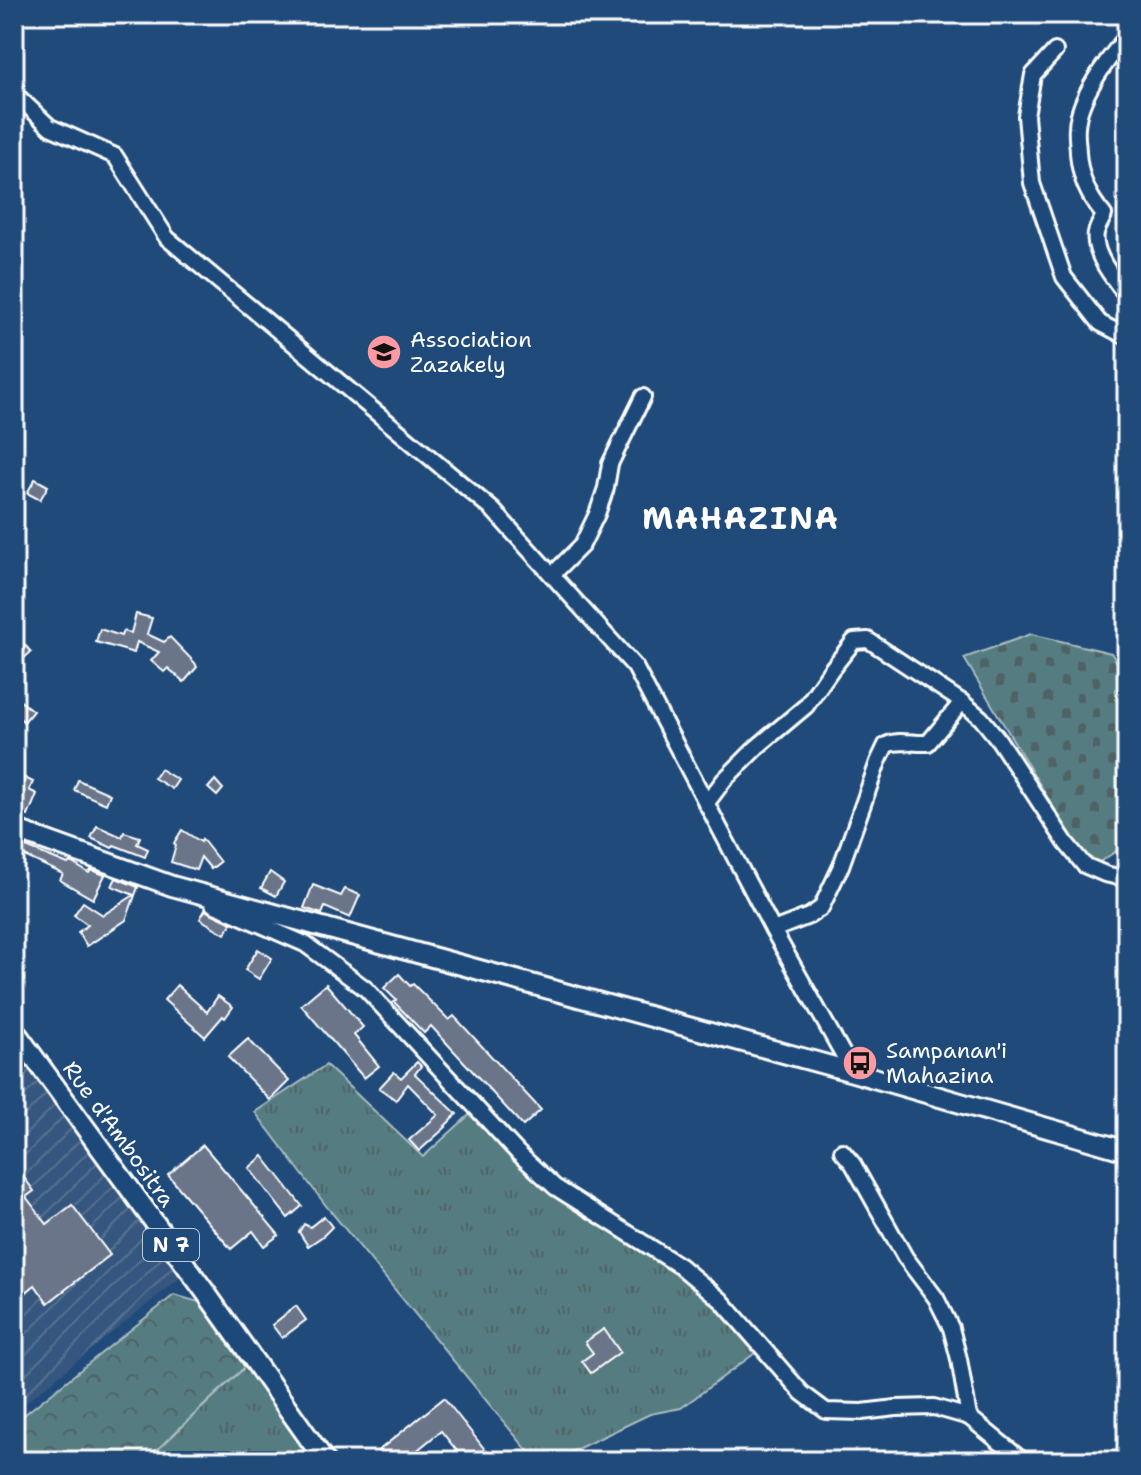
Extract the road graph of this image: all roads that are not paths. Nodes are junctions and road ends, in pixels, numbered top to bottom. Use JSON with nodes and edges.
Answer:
{"nodes":[{"id":1,"x":1127,"y":36,"type":"edge"},
{"id":2,"x":1055,"y":51,"type":"dead end"},
{"id":3,"x":14,"y":93,"type":"edge"},
{"id":4,"x":1127,"y":296,"type":"edge"},
{"id":5,"x":1127,"y":337,"type":"edge"},
{"id":6,"x":643,"y":397,"type":"dead end"},
{"id":7,"x":552,"y":575,"type":"junction"},
{"id":8,"x":962,"y":702,"type":"junction"},
{"id":9,"x":706,"y":804,"type":"junction"},
{"id":10,"x":14,"y":829,"type":"edge"},
{"id":11,"x":1127,"y":879,"type":"edge"},
{"id":12,"x":172,"y":886,"type":"junction"},
{"id":13,"x":773,"y":930,"type":"junction"},
{"id":14,"x":14,"y":1030,"type":"edge"},
{"id":15,"x":853,"y":1072,"type":"junction"},
{"id":16,"x":842,"y":1151,"type":"dead end"},
{"id":17,"x":1127,"y":1151,"type":"edge"},
{"id":18,"x":969,"y":1417,"type":"junction"},
{"id":19,"x":325,"y":1461,"type":"edge"},
{"id":20,"x":1023,"y":1461,"type":"edge"}],
"edges":[{"from":1,"to":4,"type":"street"},
{"from":2,"to":5,"type":"street"},
{"from":3,"to":7,"type":"street"},
{"from":6,"to":7,"type":"street"},
{"from":7,"to":9,"type":"street"},
{"from":8,"to":9,"type":"street"},
{"from":8,"to":11,"type":"street"},
{"from":8,"to":13,"type":"street"},
{"from":9,"to":13,"type":"street"},
{"from":10,"to":12,"type":"main road"},
{"from":12,"to":15,"type":"main road"},
{"from":12,"to":18,"type":"street"},
{"from":13,"to":15,"type":"street"},
{"from":14,"to":19,"type":"main road","name":"Rue d'Ambositra","number":"N 7"},
{"from":15,"to":17,"type":"main road"},
{"from":16,"to":18,"type":"street"},
{"from":18,"to":20,"type":"street"}]}
